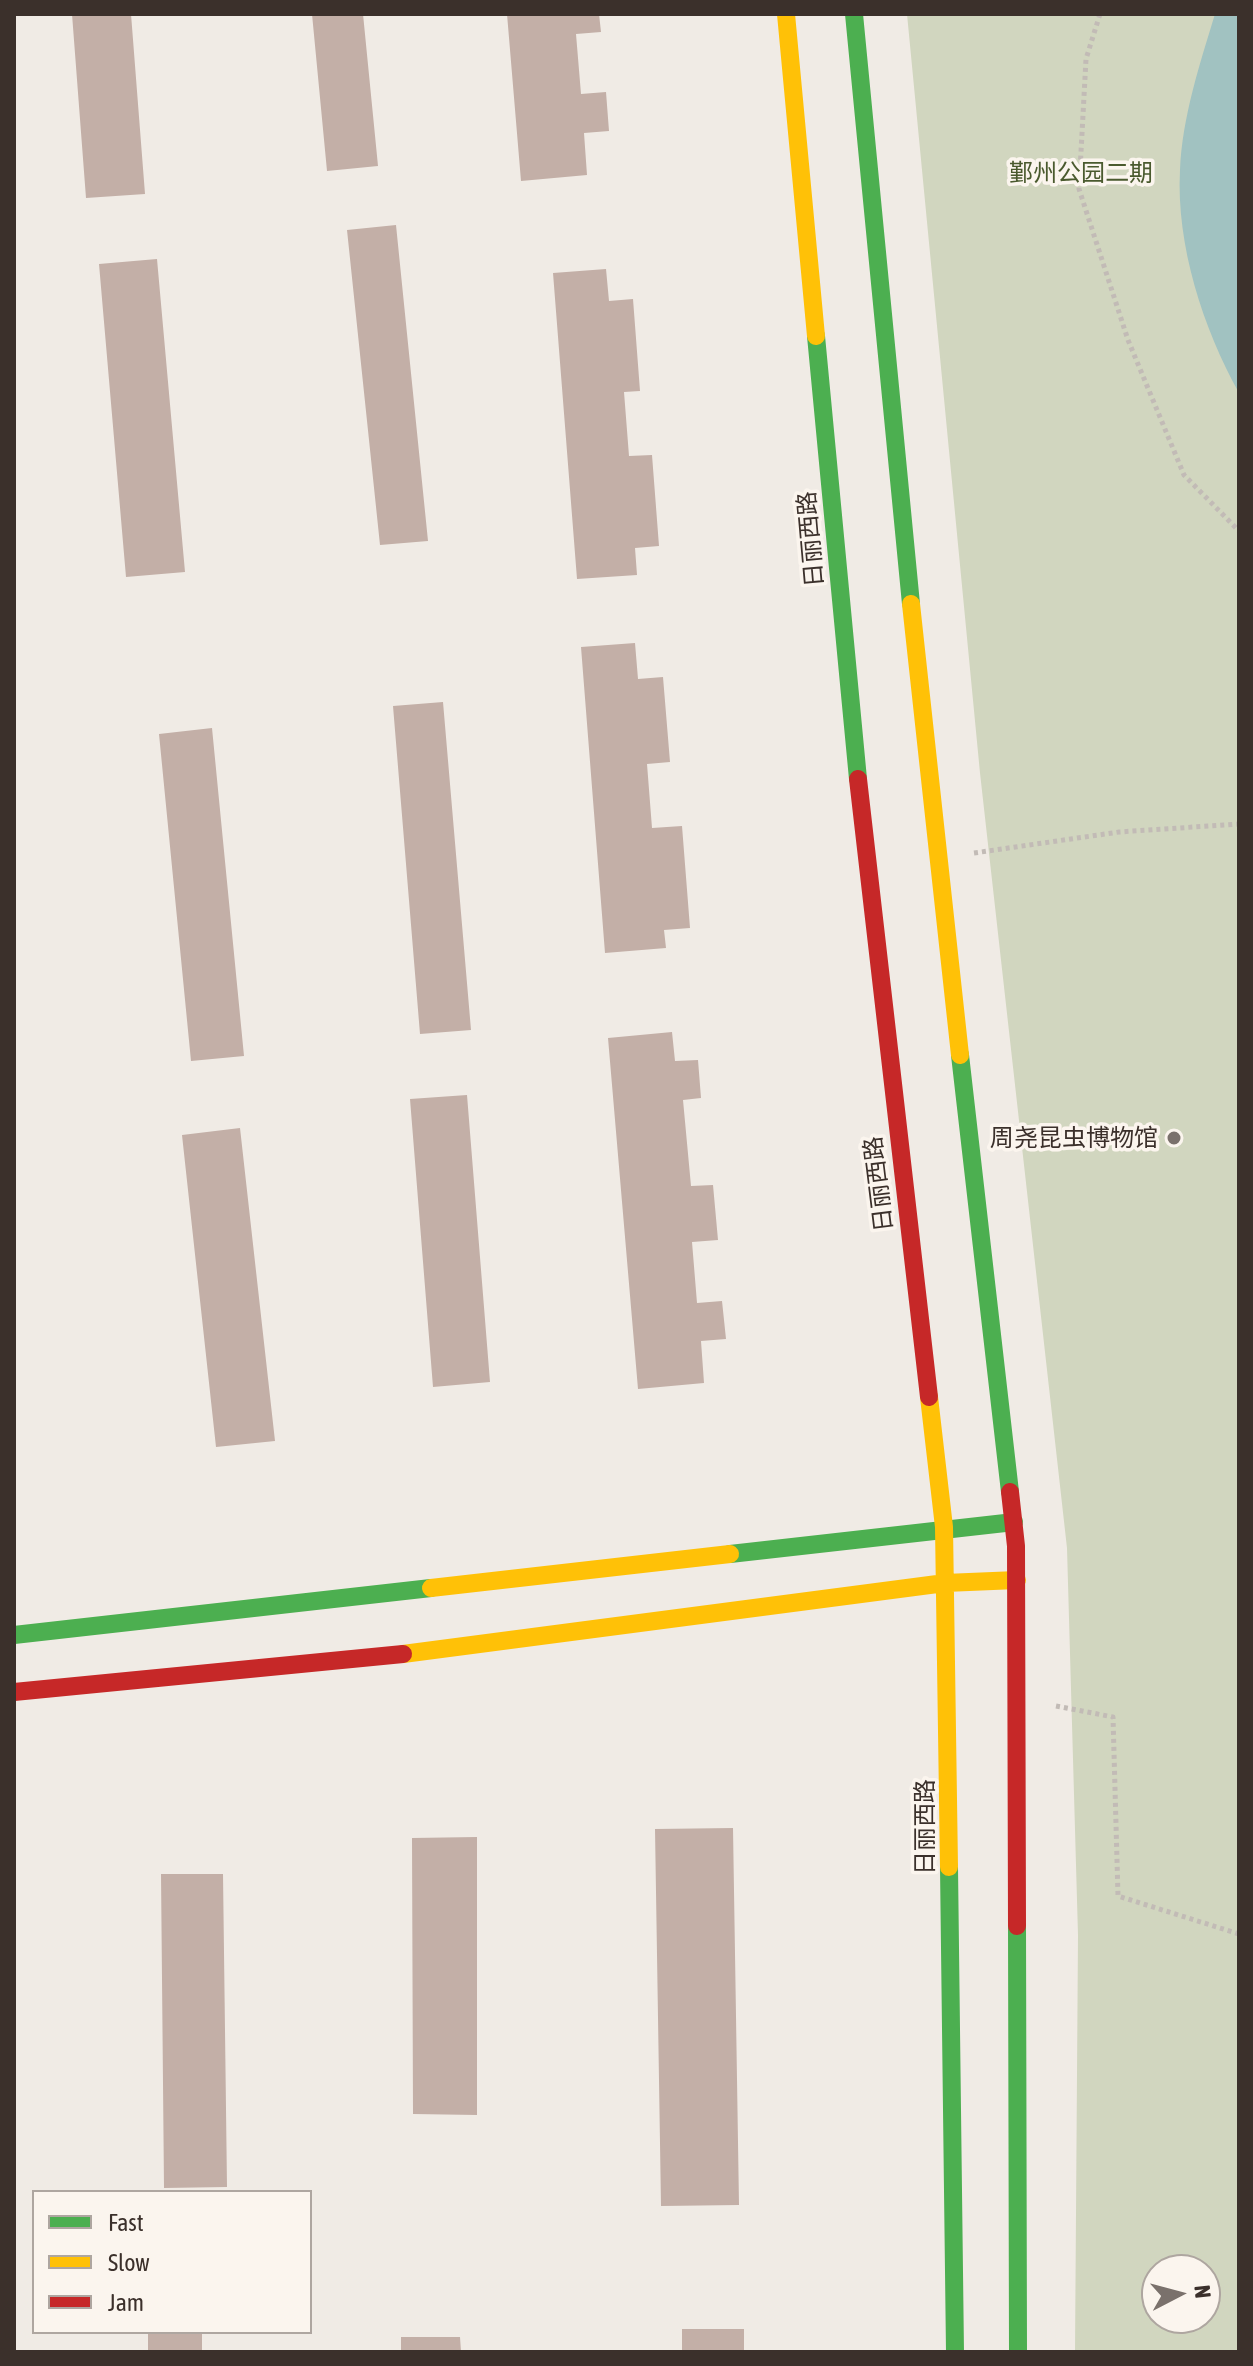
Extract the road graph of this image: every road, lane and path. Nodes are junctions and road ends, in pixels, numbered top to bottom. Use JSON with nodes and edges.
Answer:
{"nodes":[{"id":1,"x":786,"y":14,"type":"edge"},
{"id":2,"x":1100,"y":14,"type":"edge"},
{"id":3,"x":854,"y":18,"type":"edge"},
{"id":4,"x":1239,"y":531,"type":"edge"},
{"id":5,"x":1239,"y":824,"type":"edge"},
{"id":6,"x":938,"y":858,"type":"junction"},
{"id":7,"x":1014,"y":1522,"type":"junction"},
{"id":8,"x":944,"y":1527,"type":"junction"},
{"id":9,"x":1017,"y":1580,"type":"junction"},
{"id":10,"x":945,"y":1583,"type":"junction"},
{"id":11,"x":14,"y":1635,"type":"edge"},
{"id":12,"x":14,"y":1692,"type":"edge"},
{"id":13,"x":1018,"y":1698,"type":"junction"},
{"id":14,"x":1239,"y":1934,"type":"edge"},
{"id":15,"x":955,"y":2352,"type":"edge"},
{"id":16,"x":1018,"y":2352,"type":"edge"}],
"edges":[{"from":1,"to":8,"type":"main road","name":"日丽西路"},
{"from":2,"to":4,"type":"path"},
{"from":3,"to":6,"type":"main road"},
{"from":5,"to":6,"type":"path"},
{"from":6,"to":7,"type":"main road"},
{"from":7,"to":8,"type":"main road"},
{"from":7,"to":9,"type":"main road"},
{"from":8,"to":10,"type":"main road","name":"日丽西路"},
{"from":8,"to":11,"type":"main road"},
{"from":9,"to":10,"type":"main road"},
{"from":9,"to":13,"type":"main road"},
{"from":10,"to":12,"type":"main road"},
{"from":10,"to":15,"type":"main road","name":"日丽西路"},
{"from":13,"to":14,"type":"path"},
{"from":13,"to":16,"type":"main road"}]}
